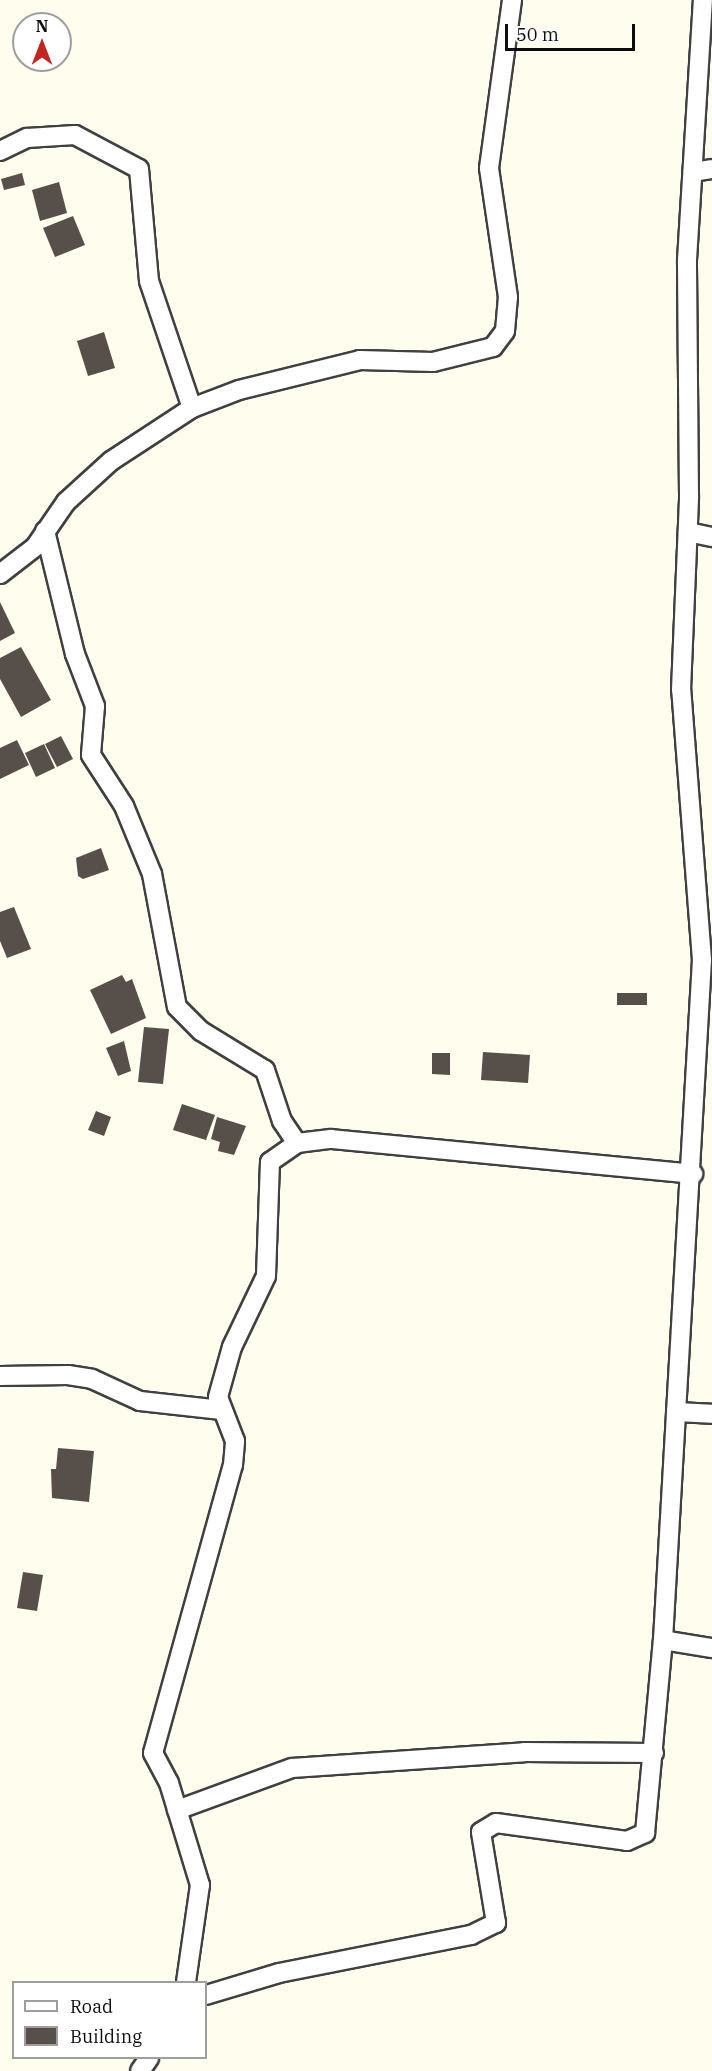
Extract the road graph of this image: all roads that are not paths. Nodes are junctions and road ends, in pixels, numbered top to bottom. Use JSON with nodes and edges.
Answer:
{"nodes":[{"id":1,"x":512,"y":0,"type":"edge"},
{"id":2,"x":703,"y":0,"type":"edge"},
{"id":3,"x":0,"y":151,"type":"edge"},
{"id":4,"x":712,"y":169,"type":"edge"},
{"id":5,"x":693,"y":172,"type":"junction"},
{"id":6,"x":192,"y":408,"type":"junction"},
{"id":7,"x":45,"y":531,"type":"junction"},
{"id":8,"x":688,"y":532,"type":"junction"},
{"id":9,"x":712,"y":537,"type":"edge"},
{"id":10,"x":0,"y":574,"type":"edge"},
{"id":11,"x":706,"y":930,"type":"edge"},
{"id":12,"x":297,"y":1143,"type":"junction"},
{"id":13,"x":700,"y":1164,"type":"edge"},
{"id":14,"x":0,"y":1376,"type":"edge"},
{"id":15,"x":222,"y":1410,"type":"junction"},
{"id":16,"x":676,"y":1412,"type":"junction"},
{"id":17,"x":712,"y":1414,"type":"edge"},
{"id":18,"x":663,"y":1640,"type":"junction"},
{"id":19,"x":712,"y":1648,"type":"edge"},
{"id":20,"x":654,"y":1753,"type":"junction"},
{"id":21,"x":177,"y":1810,"type":"junction"},
{"id":22,"x":186,"y":1981,"type":"edge"},
{"id":23,"x":207,"y":1995,"type":"edge"}],
"edges":[{"from":1,"to":6,"type":"street"},
{"from":2,"to":5,"type":"street"},
{"from":3,"to":6,"type":"street"},
{"from":4,"to":5,"type":"street"},
{"from":5,"to":8,"type":"street"},
{"from":6,"to":7,"type":"street"},
{"from":7,"to":10,"type":"street"},
{"from":7,"to":12,"type":"street"},
{"from":8,"to":9,"type":"street"},
{"from":8,"to":11,"type":"street"},
{"from":11,"to":13,"type":"street"},
{"from":12,"to":13,"type":"street"},
{"from":12,"to":15,"type":"street"},
{"from":13,"to":16,"type":"street"},
{"from":14,"to":15,"type":"street"},
{"from":15,"to":21,"type":"street"},
{"from":16,"to":17,"type":"street"},
{"from":16,"to":18,"type":"street"},
{"from":18,"to":19,"type":"street"},
{"from":18,"to":20,"type":"street"},
{"from":20,"to":21,"type":"street"},
{"from":20,"to":23,"type":"street"},
{"from":21,"to":22,"type":"street"}]}
